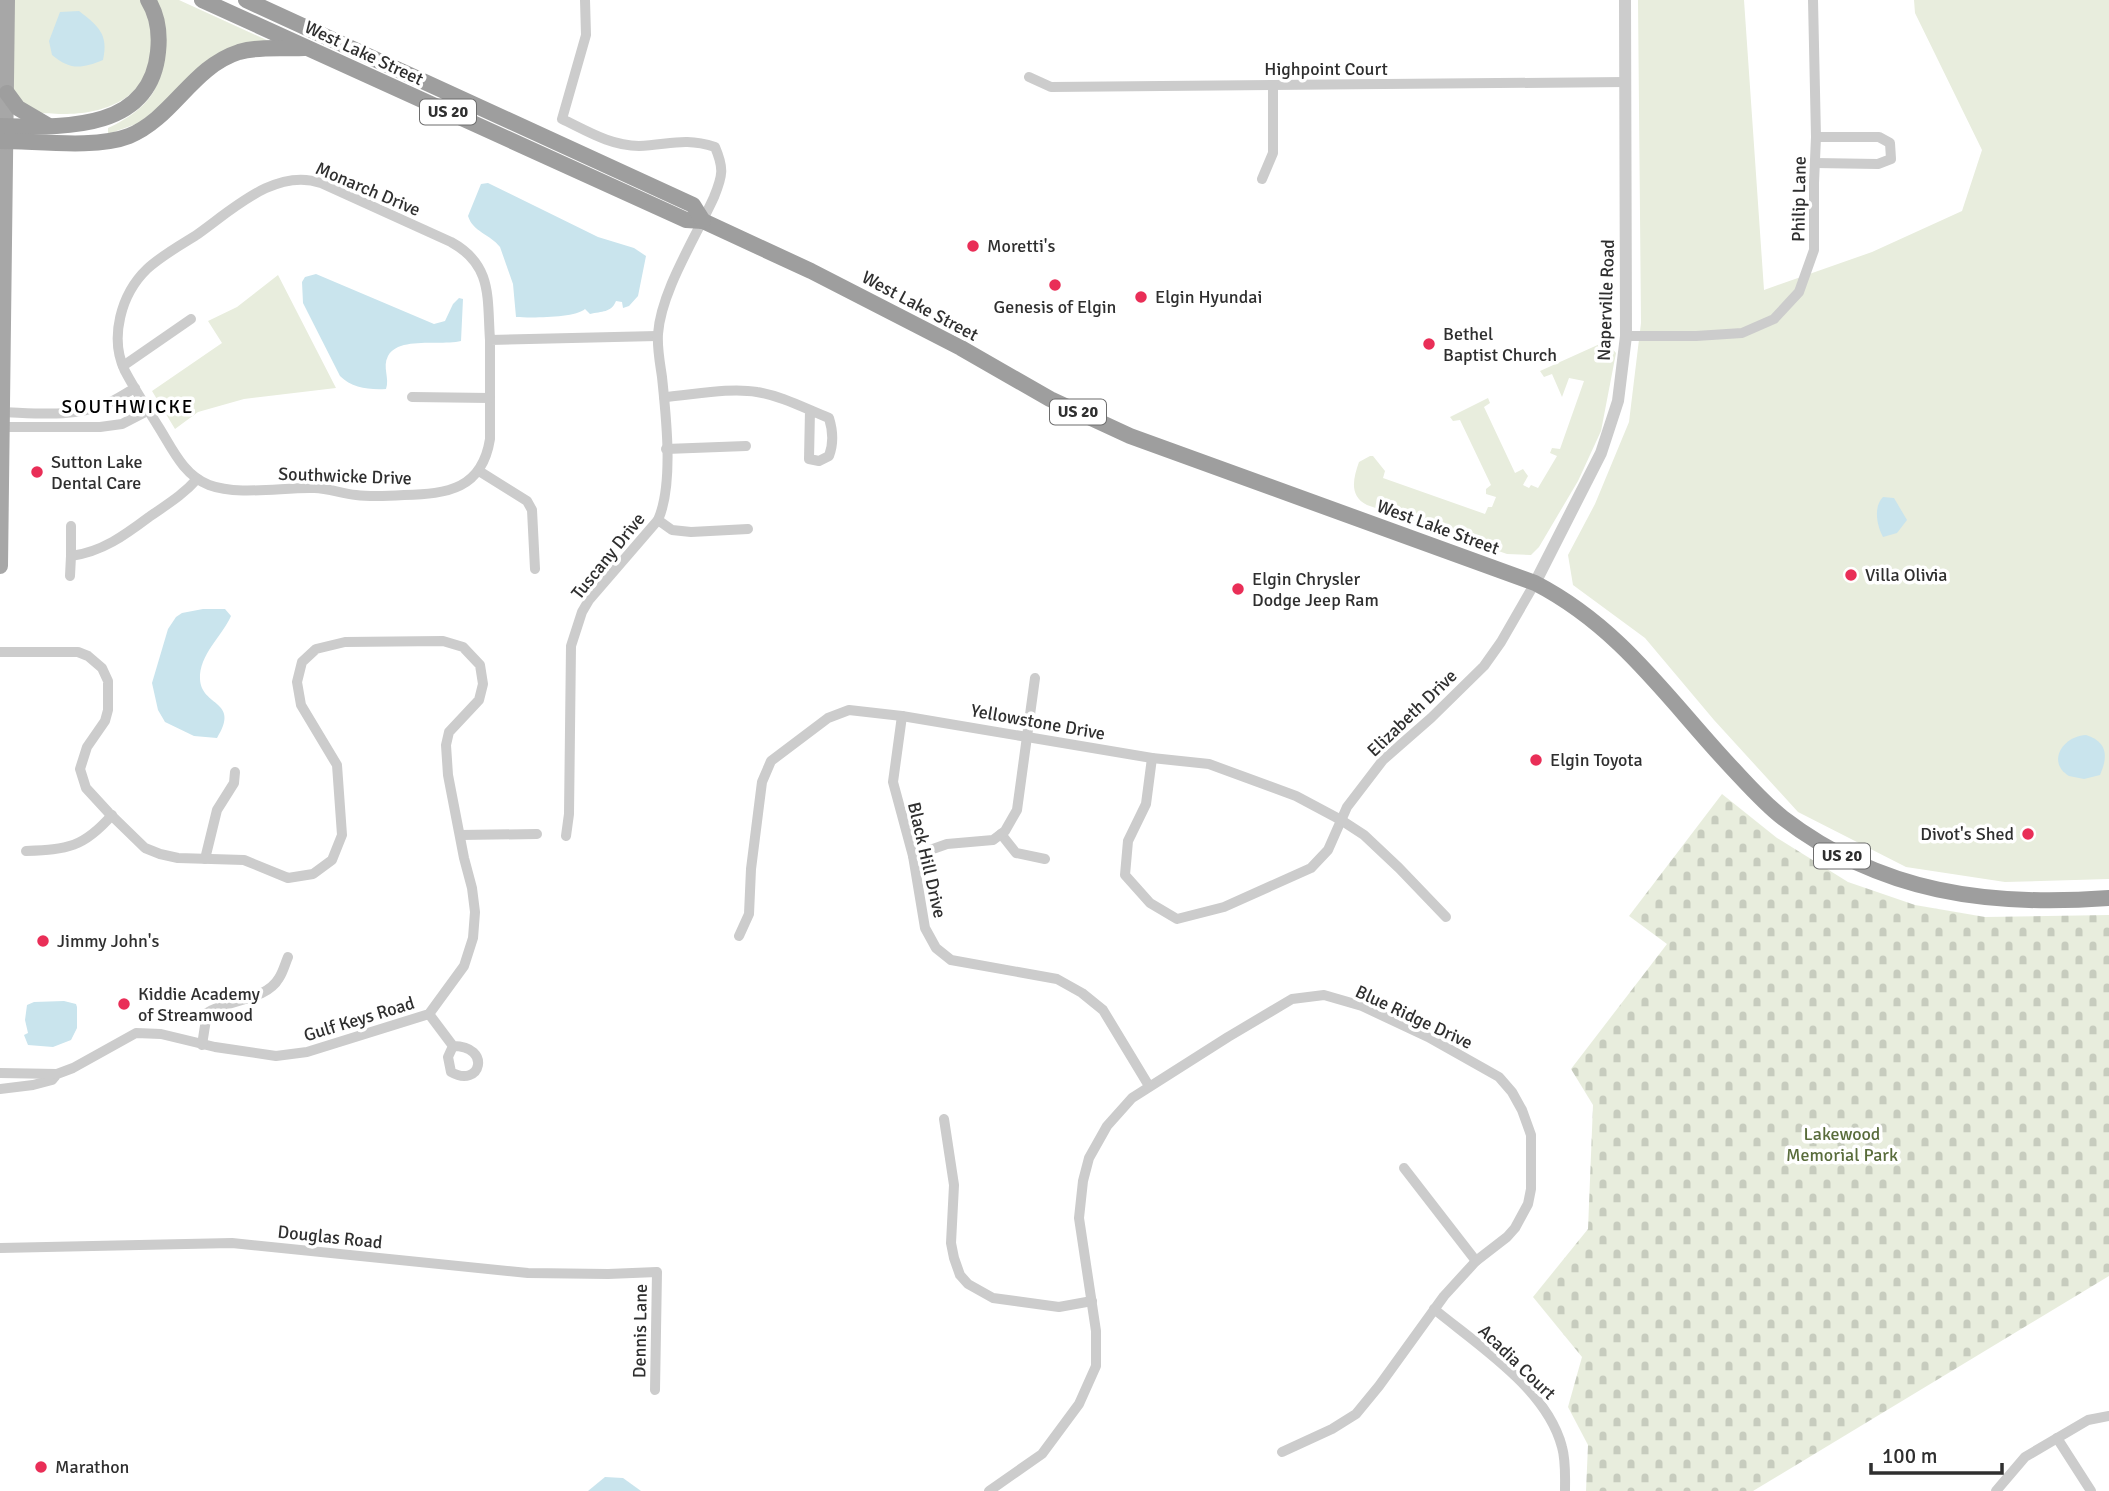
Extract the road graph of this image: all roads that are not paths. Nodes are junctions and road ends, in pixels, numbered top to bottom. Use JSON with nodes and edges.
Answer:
{"nodes":[{"id":1,"x":7,"y":0,"type":"edge"},
{"id":2,"x":148,"y":0,"type":"edge"},
{"id":3,"x":202,"y":0,"type":"edge"},
{"id":4,"x":246,"y":0,"type":"edge"},
{"id":5,"x":585,"y":0,"type":"edge"},
{"id":6,"x":1625,"y":0,"type":"edge"},
{"id":7,"x":1813,"y":0,"type":"edge"},
{"id":8,"x":259,"y":4,"type":"edge"},
{"id":9,"x":306,"y":47,"type":"junction"},
{"id":10,"x":1030,"y":77,"type":"dead end"},
{"id":11,"x":1625,"y":82,"type":"junction"},
{"id":12,"x":1273,"y":86,"type":"junction"},
{"id":13,"x":7,"y":93,"type":"junction"},
{"id":14,"x":49,"y":127,"type":"junction"},
{"id":15,"x":3,"y":134,"type":"edge"},
{"id":16,"x":1816,"y":138,"type":"junction"},
{"id":17,"x":1815,"y":163,"type":"junction"},
{"id":18,"x":1262,"y":179,"type":"dead end"},
{"id":19,"x":703,"y":221,"type":"junction"},
{"id":20,"x":191,"y":318,"type":"dead end"},
{"id":21,"x":657,"y":336,"type":"junction"},
{"id":22,"x":1626,"y":336,"type":"junction"},
{"id":23,"x":490,"y":340,"type":"junction"},
{"id":24,"x":123,"y":366,"type":"junction"},
{"id":25,"x":135,"y":388,"type":"junction"},
{"id":26,"x":412,"y":397,"type":"dead end"},
{"id":27,"x":664,"y":397,"type":"junction"},
{"id":28,"x":490,"y":398,"type":"junction"},
{"id":29,"x":149,"y":410,"type":"junction"},
{"id":30,"x":810,"y":410,"type":"junction"},
{"id":31,"x":64,"y":413,"type":"junction"},
{"id":32,"x":1,"y":420,"type":"edge"},
{"id":33,"x":64,"y":427,"type":"junction"},
{"id":34,"x":746,"y":446,"type":"dead end"},
{"id":35,"x":666,"y":449,"type":"junction"},
{"id":36,"x":479,"y":471,"type":"junction"},
{"id":37,"x":197,"y":479,"type":"junction"},
{"id":38,"x":658,"y":520,"type":"junction"},
{"id":39,"x":71,"y":526,"type":"dead end"},
{"id":40,"x":748,"y":529,"type":"dead end"},
{"id":41,"x":71,"y":556,"type":"junction"},
{"id":42,"x":0,"y":566,"type":"edge"},
{"id":43,"x":535,"y":569,"type":"dead end"},
{"id":44,"x":70,"y":576,"type":"dead end"},
{"id":45,"x":1535,"y":583,"type":"junction"},
{"id":46,"x":0,"y":652,"type":"edge"},
{"id":47,"x":1035,"y":678,"type":"dead end"},
{"id":48,"x":902,"y":716,"type":"junction"},
{"id":49,"x":1027,"y":736,"type":"junction"},
{"id":50,"x":1152,"y":758,"type":"junction"},
{"id":51,"x":235,"y":772,"type":"dead end"},
{"id":52,"x":112,"y":816,"type":"junction"},
{"id":53,"x":1341,"y":820,"type":"junction"},
{"id":54,"x":537,"y":834,"type":"dead end"},
{"id":55,"x":1002,"y":834,"type":"junction"},
{"id":56,"x":460,"y":835,"type":"junction"},
{"id":57,"x":566,"y":836,"type":"dead end"},
{"id":58,"x":26,"y":851,"type":"dead end"},
{"id":59,"x":913,"y":856,"type":"junction"},
{"id":60,"x":205,"y":859,"type":"junction"},
{"id":61,"x":1045,"y":859,"type":"dead end"},
{"id":62,"x":2109,"y":898,"type":"edge"},
{"id":63,"x":1446,"y":917,"type":"dead end"},
{"id":64,"x":739,"y":936,"type":"dead end"},
{"id":65,"x":288,"y":957,"type":"dead end"},
{"id":66,"x":429,"y":1014,"type":"junction"},
{"id":67,"x":202,"y":1045,"type":"junction"},
{"id":68,"x":453,"y":1046,"type":"dead end"},
{"id":69,"x":0,"y":1073,"type":"edge"},
{"id":70,"x":57,"y":1074,"type":"junction"},
{"id":71,"x":1149,"y":1086,"type":"junction"},
{"id":72,"x":0,"y":1089,"type":"edge"},
{"id":73,"x":944,"y":1119,"type":"dead end"},
{"id":74,"x":1404,"y":1168,"type":"dead end"},
{"id":75,"x":0,"y":1248,"type":"edge"},
{"id":76,"x":1476,"y":1261,"type":"junction"},
{"id":77,"x":657,"y":1272,"type":"joint"},
{"id":78,"x":1092,"y":1301,"type":"junction"},
{"id":79,"x":1434,"y":1309,"type":"junction"},
{"id":80,"x":655,"y":1390,"type":"dead end"},
{"id":81,"x":2109,"y":1416,"type":"edge"},
{"id":82,"x":2057,"y":1438,"type":"junction"},
{"id":83,"x":1282,"y":1452,"type":"dead end"},
{"id":84,"x":989,"y":1491,"type":"edge"},
{"id":85,"x":1566,"y":1491,"type":"edge"},
{"id":86,"x":1996,"y":1491,"type":"edge"},
{"id":87,"x":2091,"y":1491,"type":"edge"}],
"edges":[{"from":1,"to":13,"type":"main road"},
{"from":2,"to":14,"type":"highway"},
{"from":3,"to":9,"type":"highway","name":"West Lake Street","number":"US 20"},
{"from":4,"to":8,"type":"highway","name":"West Lake Street","number":"US 20"},
{"from":5,"to":19,"type":"street","name":"Tuscany Drive"},
{"from":6,"to":11,"type":"street","name":"Naperville Road"},
{"from":7,"to":16,"type":"street","name":"Philip Lane"},
{"from":8,"to":19,"type":"highway","name":"West Lake Street","number":"US 20"},
{"from":9,"to":15,"type":"highway"},
{"from":9,"to":19,"type":"highway","name":"West Lake Street","number":"US 20"},
{"from":10,"to":12,"type":"street","name":"Highpoint Court"},
{"from":11,"to":12,"type":"street","name":"Highpoint Court"},
{"from":11,"to":22,"type":"street","name":"Naperville Road"},
{"from":12,"to":18,"type":"street"},
{"from":13,"to":14,"type":"highway"},
{"from":13,"to":15,"type":"main road"},
{"from":14,"to":15,"type":"highway"},
{"from":15,"to":32,"type":"main road"},
{"from":16,"to":17,"type":"street","name":"Philip Lane"},
{"from":16,"to":17,"type":"street"},
{"from":17,"to":22,"type":"street","name":"Philip Lane"},
{"from":19,"to":21,"type":"street","name":"Tuscany Drive"},
{"from":19,"to":45,"type":"highway","name":"West Lake Street","number":"US 20"},
{"from":20,"to":24,"type":"street"},
{"from":21,"to":23,"type":"street"},
{"from":21,"to":27,"type":"street","name":"Tuscany Drive"},
{"from":22,"to":45,"type":"street","name":"Naperville Road"},
{"from":23,"to":24,"type":"street","name":"Monarch Drive"},
{"from":23,"to":28,"type":"street"},
{"from":24,"to":25,"type":"street","name":"Monarch Drive"},
{"from":25,"to":29,"type":"street"},
{"from":25,"to":31,"type":"street"},
{"from":26,"to":28,"type":"street"},
{"from":27,"to":30,"type":"street"},
{"from":27,"to":35,"type":"street","name":"Tuscany Drive"},
{"from":28,"to":36,"type":"street"},
{"from":29,"to":33,"type":"street"},
{"from":29,"to":37,"type":"street"},
{"from":30,"to":30,"type":"street"},
{"from":31,"to":32,"type":"street"},
{"from":31,"to":33,"type":"street"},
{"from":32,"to":33,"type":"street"},
{"from":32,"to":42,"type":"main road"},
{"from":34,"to":35,"type":"street"},
{"from":35,"to":38,"type":"street","name":"Tuscany Drive"},
{"from":36,"to":37,"type":"street","name":"Southwicke Drive"},
{"from":36,"to":43,"type":"street"},
{"from":37,"to":41,"type":"street"},
{"from":38,"to":40,"type":"street"},
{"from":38,"to":57,"type":"street","name":"Tuscany Drive"},
{"from":39,"to":41,"type":"street"},
{"from":41,"to":44,"type":"street"},
{"from":45,"to":53,"type":"street","name":"Elizabeth Drive"},
{"from":45,"to":62,"type":"highway","name":"West Lake Street","number":"US 20"},
{"from":46,"to":52,"type":"street","name":"Gulf Keys Road"},
{"from":47,"to":49,"type":"street"},
{"from":48,"to":49,"type":"street","name":"Yellowstone Drive"},
{"from":48,"to":59,"type":"street","name":"Black Hill Drive"},
{"from":48,"to":64,"type":"street","name":"Yellowstone Drive"},
{"from":49,"to":50,"type":"street","name":"Yellowstone Drive"},
{"from":49,"to":55,"type":"street"},
{"from":50,"to":53,"type":"street","name":"Yellowstone Drive"},
{"from":50,"to":53,"type":"street","name":"Elizabeth Drive"},
{"from":51,"to":60,"type":"street"},
{"from":52,"to":58,"type":"street"},
{"from":52,"to":60,"type":"street","name":"Gulf Keys Road"},
{"from":53,"to":63,"type":"street","name":"Yellowstone Drive"},
{"from":54,"to":56,"type":"street"},
{"from":55,"to":59,"type":"street"},
{"from":55,"to":61,"type":"street"},
{"from":56,"to":60,"type":"street","name":"Gulf Keys Road"},
{"from":56,"to":66,"type":"street","name":"Gulf Keys Road"},
{"from":59,"to":71,"type":"street","name":"Black Hill Drive"},
{"from":65,"to":67,"type":"street"},
{"from":66,"to":67,"type":"street","name":"Gulf Keys Road"},
{"from":66,"to":68,"type":"street"},
{"from":67,"to":70,"type":"street","name":"Gulf Keys Road"},
{"from":69,"to":70,"type":"street","name":"Gulf Keys Road"},
{"from":70,"to":72,"type":"street","name":"Gulf Keys Road"},
{"from":71,"to":76,"type":"street","name":"Blue Ridge Drive"},
{"from":71,"to":78,"type":"street","name":"Blue Ridge Drive"},
{"from":73,"to":78,"type":"street"},
{"from":74,"to":76,"type":"street"},
{"from":75,"to":77,"type":"street","name":"Douglas Road"},
{"from":76,"to":79,"type":"street","name":"Blue Ridge Drive"},
{"from":77,"to":80,"type":"street","name":"Dennis Lane"},
{"from":78,"to":84,"type":"street","name":"Blue Ridge Drive"},
{"from":79,"to":83,"type":"street","name":"Blue Ridge Drive"},
{"from":79,"to":85,"type":"street","name":"Acadia Court"},
{"from":81,"to":82,"type":"street"},
{"from":82,"to":86,"type":"street"},
{"from":82,"to":87,"type":"street"}]}
